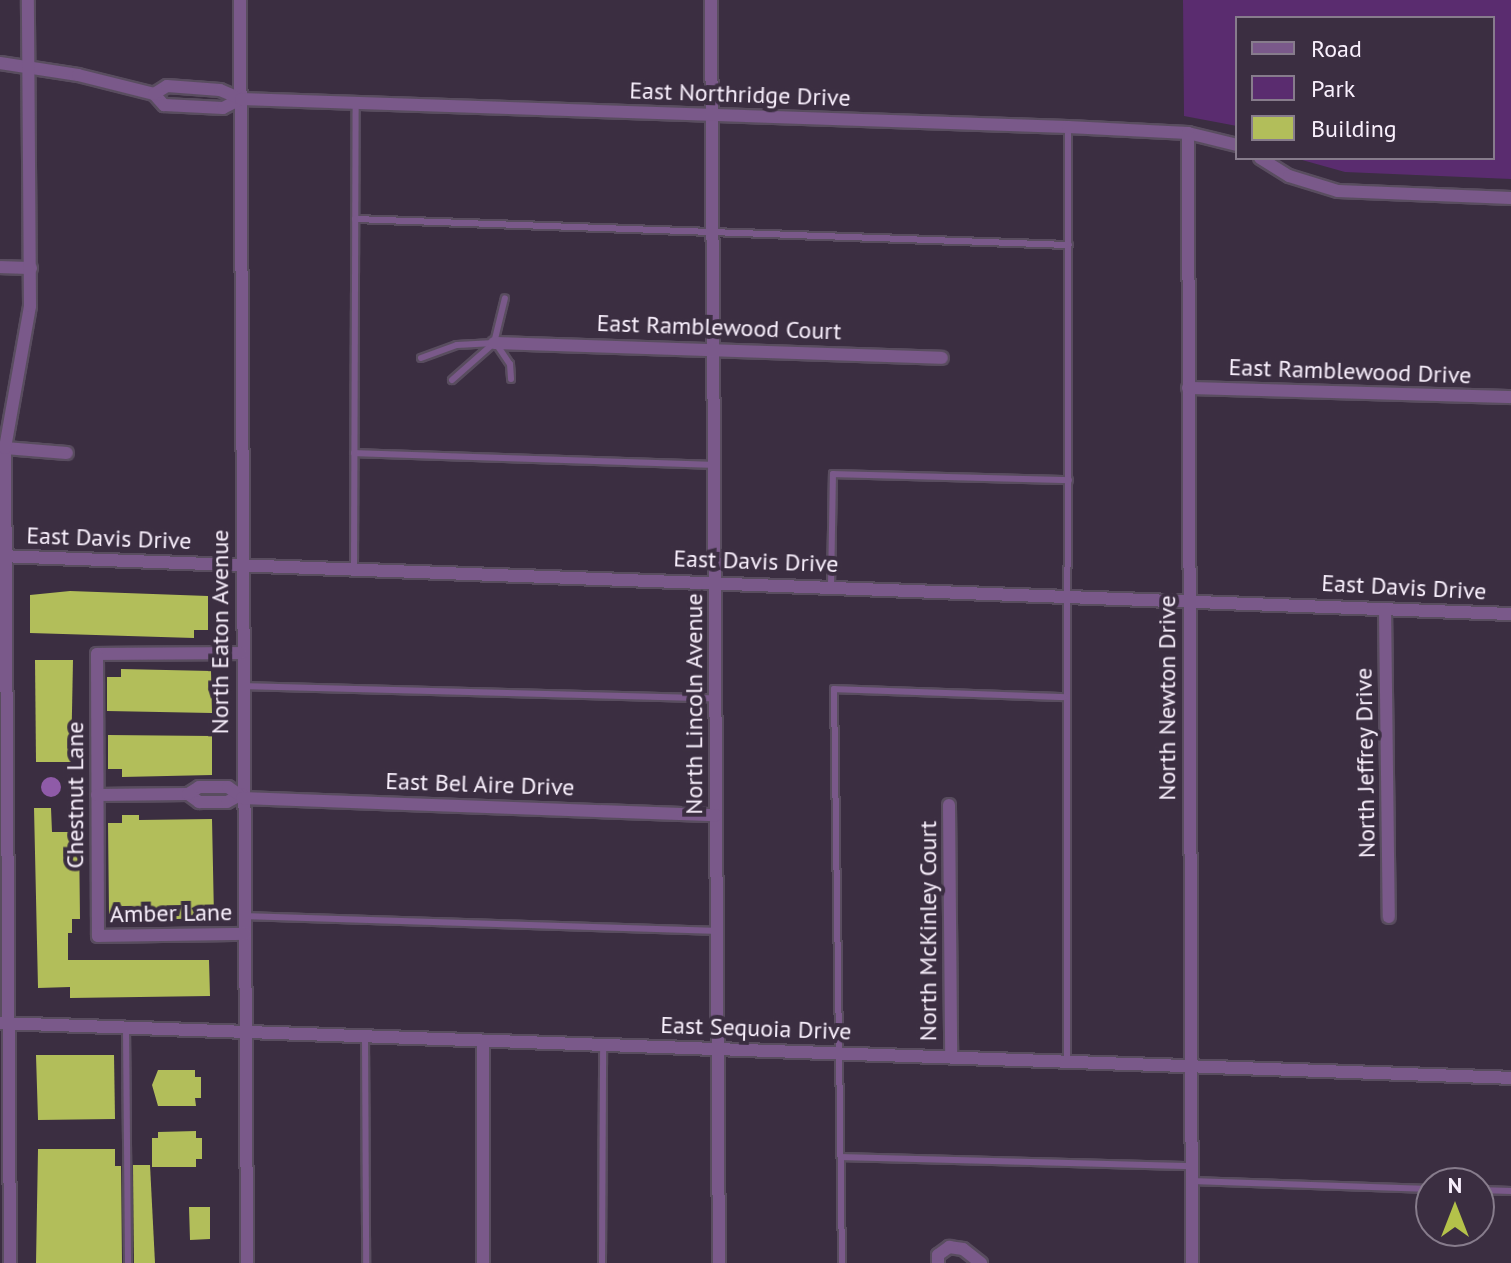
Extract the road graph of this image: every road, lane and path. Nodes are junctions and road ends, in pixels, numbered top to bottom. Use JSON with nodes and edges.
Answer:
{"nodes":[{"id":1,"x":28,"y":0,"type":"edge"},
{"id":2,"x":240,"y":0,"type":"edge"},
{"id":3,"x":711,"y":0,"type":"edge"},
{"id":4,"x":0,"y":63,"type":"edge"},
{"id":5,"x":29,"y":64,"type":"junction"},
{"id":6,"x":241,"y":99,"type":"junction"},
{"id":7,"x":356,"y":103,"type":"junction"},
{"id":8,"x":712,"y":116,"type":"junction"},
{"id":9,"x":1068,"y":127,"type":"junction"},
{"id":10,"x":1188,"y":133,"type":"junction"},
{"id":11,"x":1235,"y":145,"type":"edge"},
{"id":12,"x":1263,"y":160,"type":"edge"},
{"id":13,"x":1511,"y":198,"type":"edge"},
{"id":14,"x":355,"y":219,"type":"junction"},
{"id":15,"x":713,"y":232,"type":"junction"},
{"id":16,"x":1069,"y":245,"type":"junction"},
{"id":17,"x":0,"y":267,"type":"edge"},
{"id":18,"x":31,"y":268,"type":"junction"},
{"id":19,"x":505,"y":298,"type":"dead end"},
{"id":20,"x":494,"y":343,"type":"junction"},
{"id":21,"x":713,"y":348,"type":"junction"},
{"id":22,"x":421,"y":358,"type":"dead end"},
{"id":23,"x":942,"y":358,"type":"dead end"},
{"id":24,"x":511,"y":379,"type":"dead end"},
{"id":25,"x":452,"y":380,"type":"dead end"},
{"id":26,"x":1188,"y":388,"type":"junction"},
{"id":27,"x":1511,"y":397,"type":"edge"},
{"id":28,"x":4,"y":440,"type":"edge"},
{"id":29,"x":67,"y":453,"type":"dead end"},
{"id":30,"x":354,"y":453,"type":"junction"},
{"id":31,"x":3,"y":463,"type":"edge"},
{"id":32,"x":715,"y":465,"type":"junction"},
{"id":33,"x":1069,"y":480,"type":"junction"},
{"id":34,"x":3,"y":556,"type":"edge"},
{"id":35,"x":241,"y":565,"type":"junction"},
{"id":36,"x":354,"y":570,"type":"junction"},
{"id":37,"x":715,"y":582,"type":"junction"},
{"id":38,"x":831,"y":586,"type":"junction"},
{"id":39,"x":1066,"y":595,"type":"junction"},
{"id":40,"x":1189,"y":599,"type":"junction"},
{"id":41,"x":1385,"y":609,"type":"junction"},
{"id":42,"x":4,"y":610,"type":"edge"},
{"id":43,"x":1511,"y":614,"type":"edge"},
{"id":44,"x":241,"y":653,"type":"junction"},
{"id":45,"x":243,"y":686,"type":"junction"},
{"id":46,"x":1064,"y":697,"type":"junction"},
{"id":47,"x":716,"y":699,"type":"junction"},
{"id":48,"x":97,"y":795,"type":"junction"},
{"id":49,"x":241,"y":796,"type":"junction"},
{"id":50,"x":949,"y":805,"type":"dead end"},
{"id":51,"x":716,"y":815,"type":"junction"},
{"id":52,"x":244,"y":916,"type":"junction"},
{"id":53,"x":1389,"y":917,"type":"dead end"},
{"id":54,"x":717,"y":931,"type":"junction"},
{"id":55,"x":245,"y":934,"type":"junction"},
{"id":56,"x":98,"y":936,"type":"joint"},
{"id":57,"x":4,"y":1023,"type":"edge"},
{"id":58,"x":126,"y":1028,"type":"junction"},
{"id":59,"x":245,"y":1032,"type":"junction"},
{"id":60,"x":365,"y":1037,"type":"junction"},
{"id":61,"x":483,"y":1041,"type":"junction"},
{"id":62,"x":603,"y":1045,"type":"junction"},
{"id":63,"x":718,"y":1049,"type":"junction"},
{"id":64,"x":835,"y":1053,"type":"junction"},
{"id":65,"x":951,"y":1056,"type":"junction"},
{"id":66,"x":1067,"y":1060,"type":"junction"},
{"id":67,"x":1191,"y":1064,"type":"junction"},
{"id":68,"x":1511,"y":1078,"type":"edge"},
{"id":69,"x":842,"y":1157,"type":"junction"},
{"id":70,"x":1191,"y":1166,"type":"junction"},
{"id":71,"x":1191,"y":1181,"type":"junction"},
{"id":72,"x":1415,"y":1188,"type":"edge"},
{"id":73,"x":10,"y":1263,"type":"edge"},
{"id":74,"x":128,"y":1263,"type":"edge"},
{"id":75,"x":247,"y":1263,"type":"edge"},
{"id":76,"x":366,"y":1263,"type":"edge"},
{"id":77,"x":483,"y":1263,"type":"edge"},
{"id":78,"x":602,"y":1263,"type":"edge"},
{"id":79,"x":719,"y":1263,"type":"edge"},
{"id":80,"x":842,"y":1263,"type":"edge"},
{"id":81,"x":938,"y":1263,"type":"edge"},
{"id":82,"x":981,"y":1263,"type":"edge"},
{"id":83,"x":1192,"y":1263,"type":"edge"}],
"edges":[{"from":1,"to":5,"type":"street"},
{"from":2,"to":6,"type":"street","name":"North Eaton Avenue"},
{"from":3,"to":8,"type":"street","name":"North Lincoln Avenue"},
{"from":4,"to":5,"type":"street","name":"East Northridge Drive"},
{"from":5,"to":6,"type":"street","name":"East Northridge Drive"},
{"from":5,"to":18,"type":"street"},
{"from":6,"to":7,"type":"street","name":"East Northridge Drive"},
{"from":6,"to":35,"type":"street","name":"North Eaton Avenue"},
{"from":7,"to":8,"type":"street","name":"East Northridge Drive"},
{"from":7,"to":14,"type":"lane"},
{"from":8,"to":9,"type":"street","name":"East Northridge Drive"},
{"from":8,"to":15,"type":"street","name":"North Lincoln Avenue"},
{"from":9,"to":10,"type":"street","name":"East Northridge Drive"},
{"from":9,"to":16,"type":"lane"},
{"from":10,"to":11,"type":"street","name":"East Northridge Drive"},
{"from":10,"to":26,"type":"street","name":"North Newton Drive"},
{"from":12,"to":13,"type":"street"},
{"from":14,"to":15,"type":"lane"},
{"from":14,"to":30,"type":"lane"},
{"from":15,"to":16,"type":"lane"},
{"from":15,"to":21,"type":"street","name":"North Lincoln Avenue"},
{"from":16,"to":33,"type":"lane"},
{"from":17,"to":18,"type":"street"},
{"from":18,"to":28,"type":"street"},
{"from":19,"to":20,"type":"lane"},
{"from":20,"to":21,"type":"street","name":"East Ramblewood Court"},
{"from":20,"to":22,"type":"lane"},
{"from":20,"to":24,"type":"lane"},
{"from":20,"to":25,"type":"lane"},
{"from":21,"to":23,"type":"street","name":"East Ramblewood Court"},
{"from":21,"to":32,"type":"street","name":"North Lincoln Avenue"},
{"from":26,"to":27,"type":"street","name":"East Ramblewood Drive"},
{"from":26,"to":40,"type":"street","name":"North Newton Drive"},
{"from":28,"to":29,"type":"street"},
{"from":28,"to":31,"type":"street"},
{"from":30,"to":32,"type":"lane"},
{"from":30,"to":36,"type":"lane"},
{"from":31,"to":34,"type":"street"},
{"from":32,"to":37,"type":"street","name":"North Lincoln Avenue"},
{"from":33,"to":38,"type":"lane"},
{"from":33,"to":39,"type":"lane"},
{"from":34,"to":35,"type":"street","name":"East Davis Drive"},
{"from":34,"to":42,"type":"street"},
{"from":35,"to":36,"type":"street","name":"East Davis Drive"},
{"from":35,"to":44,"type":"street","name":"North Eaton Avenue"},
{"from":36,"to":37,"type":"street","name":"East Davis Drive"},
{"from":37,"to":38,"type":"street","name":"East Davis Drive"},
{"from":37,"to":47,"type":"street","name":"North Lincoln Avenue"},
{"from":38,"to":39,"type":"street","name":"East Davis Drive"},
{"from":39,"to":40,"type":"street","name":"East Davis Drive"},
{"from":39,"to":46,"type":"lane"},
{"from":40,"to":41,"type":"street","name":"East Davis Drive"},
{"from":40,"to":67,"type":"street","name":"North Newton Drive"},
{"from":41,"to":43,"type":"street","name":"East Davis Drive"},
{"from":41,"to":53,"type":"street","name":"North Jeffrey Drive"},
{"from":42,"to":57,"type":"street"},
{"from":44,"to":45,"type":"street","name":"North Eaton Avenue"},
{"from":44,"to":48,"type":"street","name":"Chestnut Lane"},
{"from":45,"to":47,"type":"lane"},
{"from":45,"to":49,"type":"street","name":"North Eaton Avenue"},
{"from":46,"to":64,"type":"lane"},
{"from":46,"to":66,"type":"lane"},
{"from":47,"to":51,"type":"street","name":"North Lincoln Avenue"},
{"from":48,"to":49,"type":"street","name":"East Bel Aire Drive"},
{"from":48,"to":56,"type":"street","name":"Chestnut Lane"},
{"from":49,"to":51,"type":"street","name":"East Bel Aire Drive"},
{"from":49,"to":52,"type":"street","name":"North Eaton Avenue"},
{"from":50,"to":65,"type":"street","name":"North McKinley Court"},
{"from":51,"to":54,"type":"street","name":"North Lincoln Avenue"},
{"from":52,"to":54,"type":"lane"},
{"from":52,"to":55,"type":"street","name":"North Eaton Avenue"},
{"from":54,"to":63,"type":"street","name":"North Lincoln Avenue"},
{"from":55,"to":56,"type":"street","name":"Amber Lane"},
{"from":55,"to":59,"type":"street","name":"North Eaton Avenue"},
{"from":57,"to":58,"type":"street","name":"East Sequoia Drive"},
{"from":57,"to":73,"type":"street"},
{"from":58,"to":59,"type":"street","name":"East Sequoia Drive"},
{"from":58,"to":74,"type":"lane"},
{"from":59,"to":60,"type":"street","name":"East Sequoia Drive"},
{"from":59,"to":75,"type":"street","name":"North Eaton Avenue"},
{"from":60,"to":61,"type":"street","name":"East Sequoia Drive"},
{"from":60,"to":76,"type":"lane"},
{"from":61,"to":62,"type":"street","name":"East Sequoia Drive"},
{"from":61,"to":77,"type":"street"},
{"from":62,"to":63,"type":"street","name":"East Sequoia Drive"},
{"from":62,"to":78,"type":"lane"},
{"from":63,"to":64,"type":"street","name":"East Sequoia Drive"},
{"from":63,"to":79,"type":"street","name":"North Lincoln Avenue"},
{"from":64,"to":65,"type":"street","name":"East Sequoia Drive"},
{"from":64,"to":69,"type":"lane"},
{"from":65,"to":66,"type":"street","name":"East Sequoia Drive"},
{"from":66,"to":67,"type":"street","name":"East Sequoia Drive"},
{"from":67,"to":68,"type":"street","name":"East Sequoia Drive"},
{"from":67,"to":70,"type":"street","name":"North Newton Drive"},
{"from":69,"to":70,"type":"lane"},
{"from":69,"to":80,"type":"lane"},
{"from":70,"to":71,"type":"street","name":"North Newton Drive"},
{"from":71,"to":72,"type":"lane"},
{"from":71,"to":83,"type":"street","name":"North Newton Drive"},
{"from":81,"to":82,"type":"street"}]}
